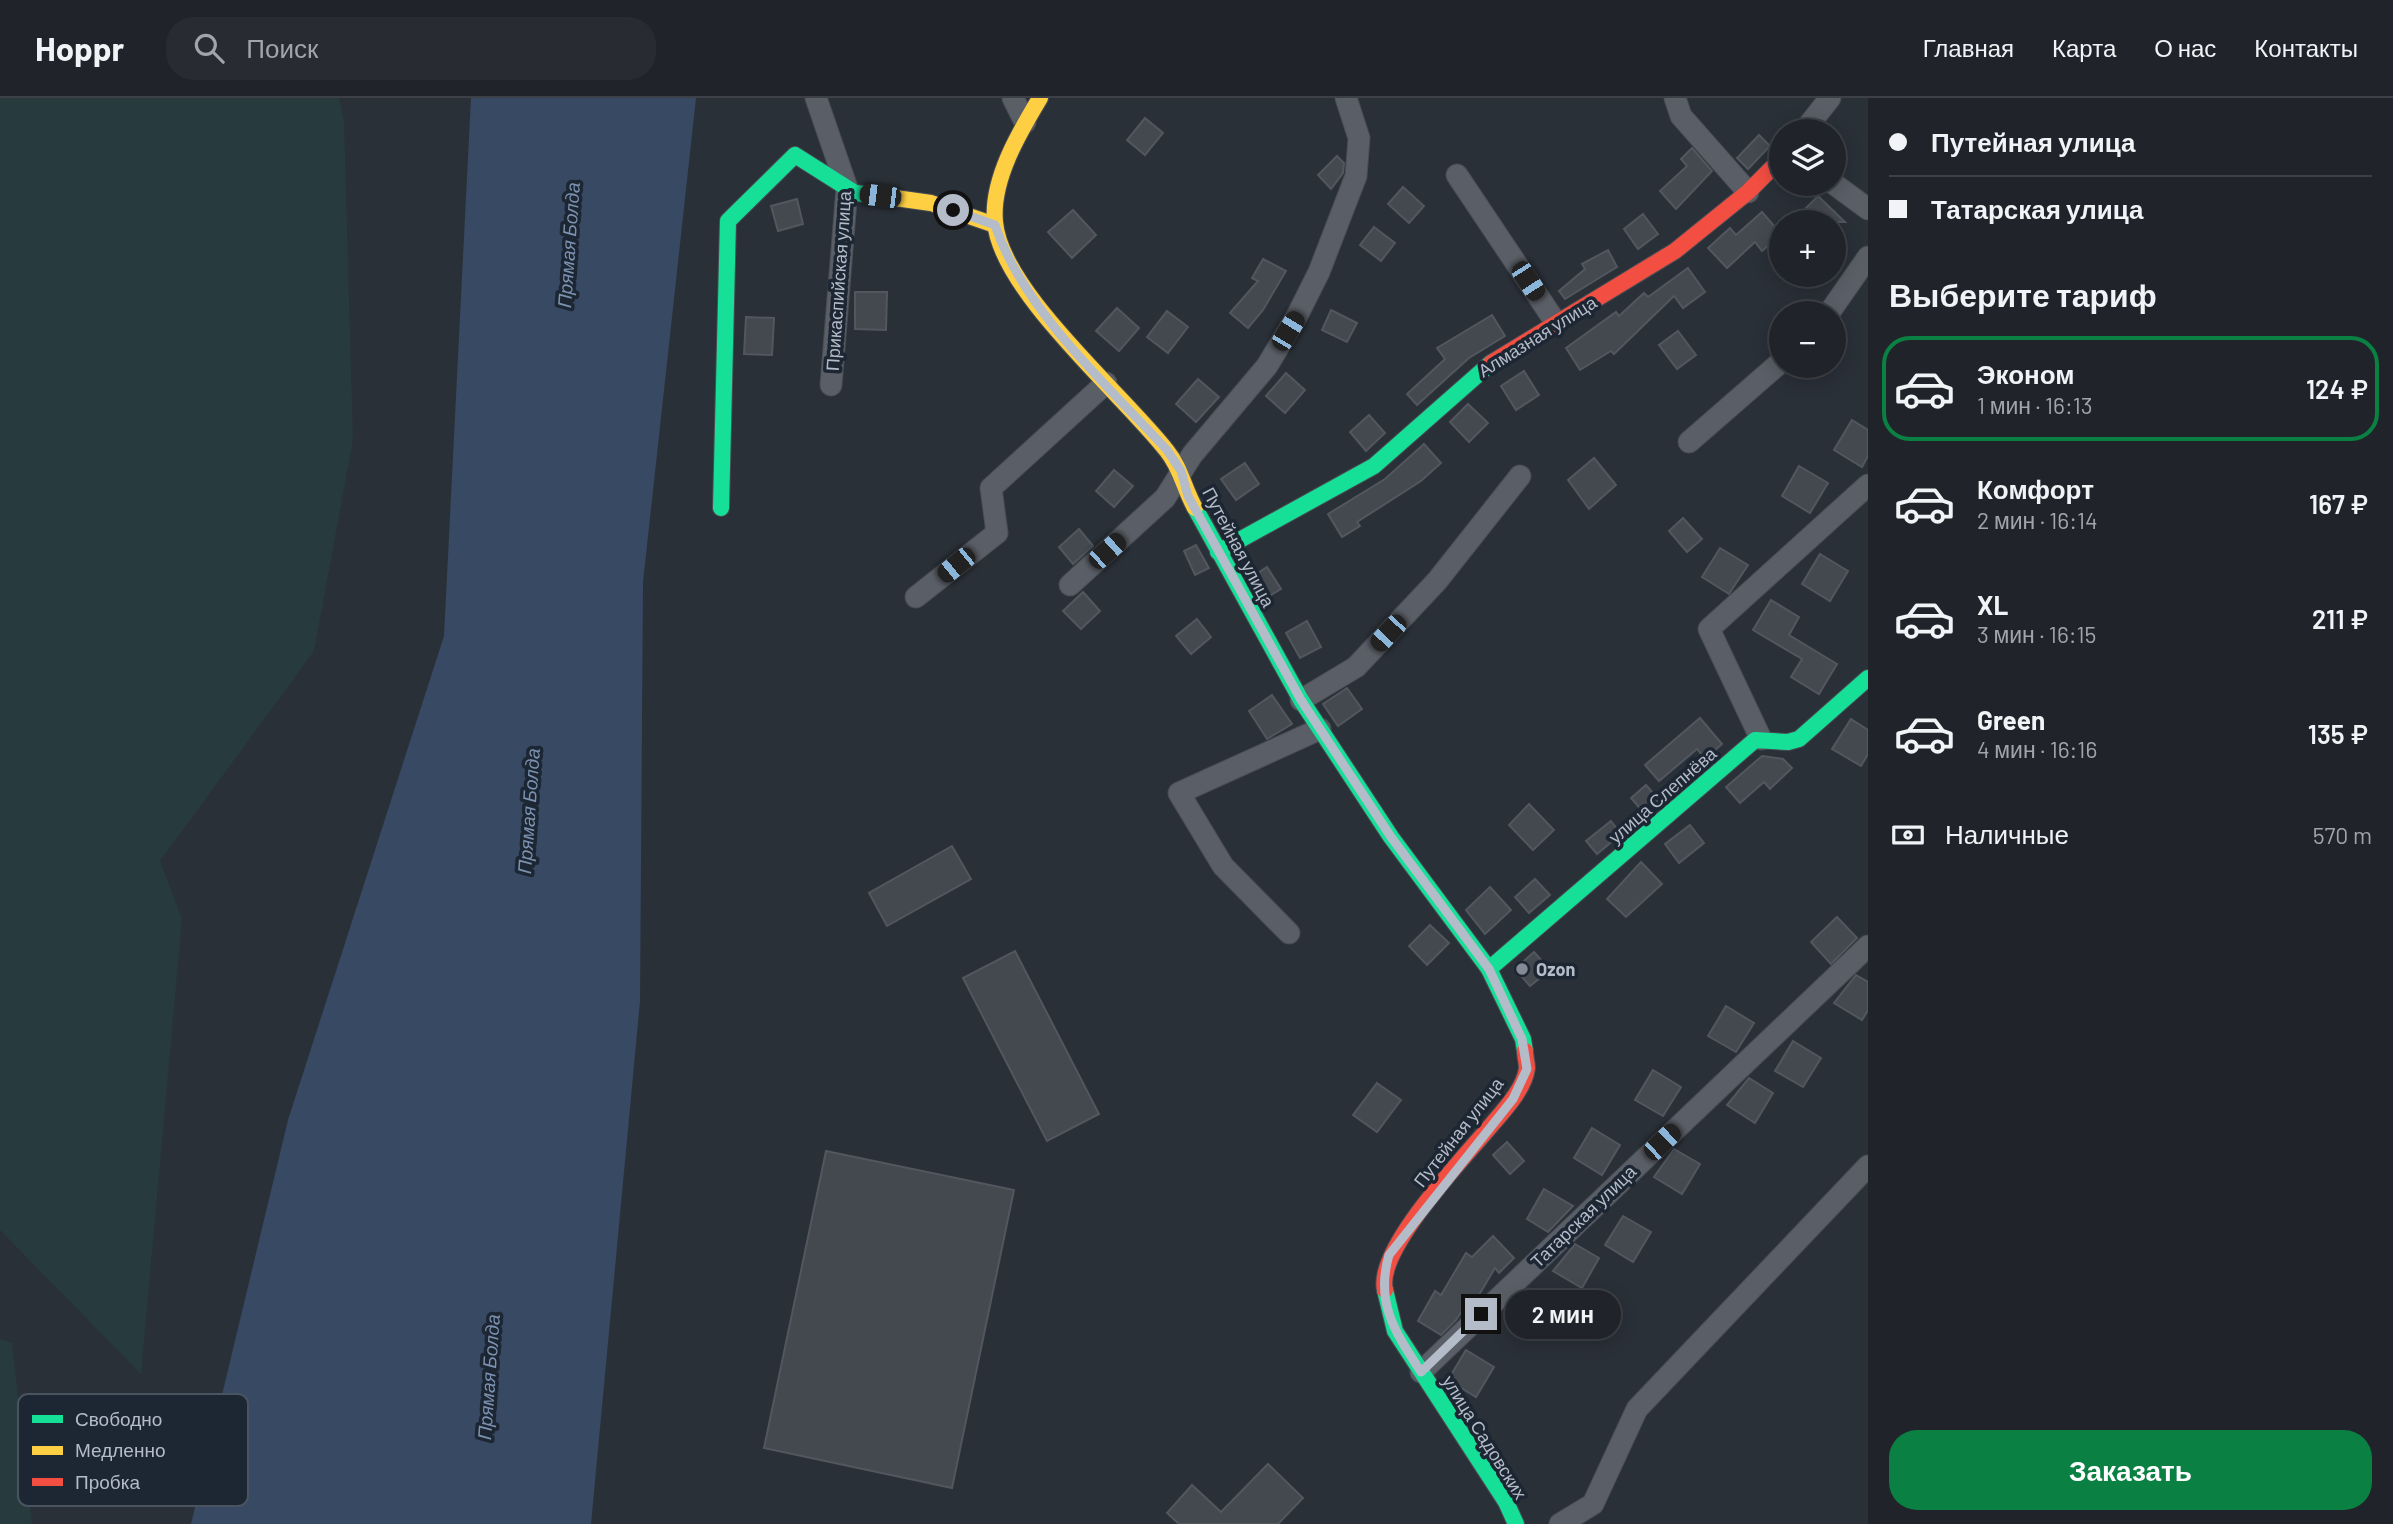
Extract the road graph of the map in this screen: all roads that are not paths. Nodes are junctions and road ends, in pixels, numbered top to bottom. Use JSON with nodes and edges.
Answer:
{"nodes":[{"id":1,"x":816,"y":98,"type":"edge"},
{"id":2,"x":1013,"y":98,"type":"edge"},
{"id":3,"x":1040,"y":98,"type":"edge"},
{"id":4,"x":1346,"y":98,"type":"edge"},
{"id":5,"x":1675,"y":98,"type":"edge"},
{"id":6,"x":1830,"y":98,"type":"edge"},
{"id":7,"x":1813,"y":119,"type":"edge"},
{"id":8,"x":1025,"y":122,"type":"junction"},
{"id":9,"x":1769,"y":171,"type":"edge"},
{"id":10,"x":1457,"y":175,"type":"dead end"},
{"id":11,"x":846,"y":188,"type":"junction"},
{"id":12,"x":1748,"y":192,"type":"junction"},
{"id":13,"x":1846,"y":193,"type":"edge"},
{"id":14,"x":1868,"y":209,"type":"edge"},
{"id":15,"x":995,"y":225,"type":"junction"},
{"id":16,"x":1868,"y":257,"type":"edge"},
{"id":17,"x":1837,"y":301,"type":"edge"},
{"id":18,"x":1556,"y":323,"type":"junction"},
{"id":19,"x":1769,"y":372,"type":"edge"},
{"id":20,"x":1106,"y":383,"type":"junction"},
{"id":21,"x":831,"y":385,"type":"dead end"},
{"id":22,"x":1689,"y":442,"type":"dead end"},
{"id":23,"x":1181,"y":471,"type":"junction"},
{"id":24,"x":1520,"y":476,"type":"dead end"},
{"id":25,"x":1868,"y":485,"type":"edge"},
{"id":26,"x":721,"y":508,"type":"dead end"},
{"id":27,"x":1218,"y":552,"type":"junction"},
{"id":28,"x":1070,"y":585,"type":"dead end"},
{"id":29,"x":916,"y":597,"type":"dead end"},
{"id":30,"x":1868,"y":678,"type":"edge"},
{"id":31,"x":1301,"y":700,"type":"junction"},
{"id":32,"x":1320,"y":729,"type":"junction"},
{"id":33,"x":1761,"y":739,"type":"junction"},
{"id":34,"x":1289,"y":933,"type":"dead end"},
{"id":35,"x":1868,"y":946,"type":"edge"},
{"id":36,"x":1489,"y":969,"type":"junction"},
{"id":37,"x":1868,"y":1166,"type":"edge"},
{"id":38,"x":1421,"y":1372,"type":"junction"},
{"id":39,"x":1516,"y":1524,"type":"edge"},
{"id":40,"x":1560,"y":1524,"type":"edge"}],
"edges":[{"from":1,"to":11,"type":"street","name":"Прикаспийская улица"},
{"from":2,"to":8,"type":"street"},
{"from":3,"to":8,"type":"street"},
{"from":4,"to":23,"type":"street"},
{"from":5,"to":12,"type":"street"},
{"from":6,"to":7,"type":"street"},
{"from":8,"to":15,"type":"street"},
{"from":9,"to":12,"type":"street","name":"Алмазная улица"},
{"from":10,"to":18,"type":"street"},
{"from":11,"to":15,"type":"street"},
{"from":11,"to":21,"type":"street","name":"Прикаспийская улица"},
{"from":11,"to":26,"type":"street"},
{"from":12,"to":18,"type":"street","name":"Алмазная улица"},
{"from":13,"to":14,"type":"street"},
{"from":15,"to":20,"type":"street","name":"Путейная улица"},
{"from":16,"to":17,"type":"street"},
{"from":18,"to":27,"type":"street","name":"Алмазная улица"},
{"from":19,"to":22,"type":"street"},
{"from":20,"to":23,"type":"street","name":"Путейная улица"},
{"from":20,"to":29,"type":"street"},
{"from":23,"to":27,"type":"street","name":"Путейная улица"},
{"from":23,"to":28,"type":"street"},
{"from":24,"to":31,"type":"street"},
{"from":25,"to":33,"type":"street"},
{"from":27,"to":31,"type":"street","name":"Путейная улица"},
{"from":30,"to":33,"type":"street"},
{"from":31,"to":32,"type":"street","name":"Путейная улица"},
{"from":32,"to":34,"type":"street"},
{"from":32,"to":36,"type":"street","name":"Путейная улица"},
{"from":33,"to":36,"type":"street","name":"улица Слепнёва"},
{"from":35,"to":38,"type":"street","name":"Татарская улица"},
{"from":36,"to":38,"type":"street","name":"Путейная улица"},
{"from":37,"to":40,"type":"street"},
{"from":38,"to":39,"type":"street","name":"улица Садовских"}]}
